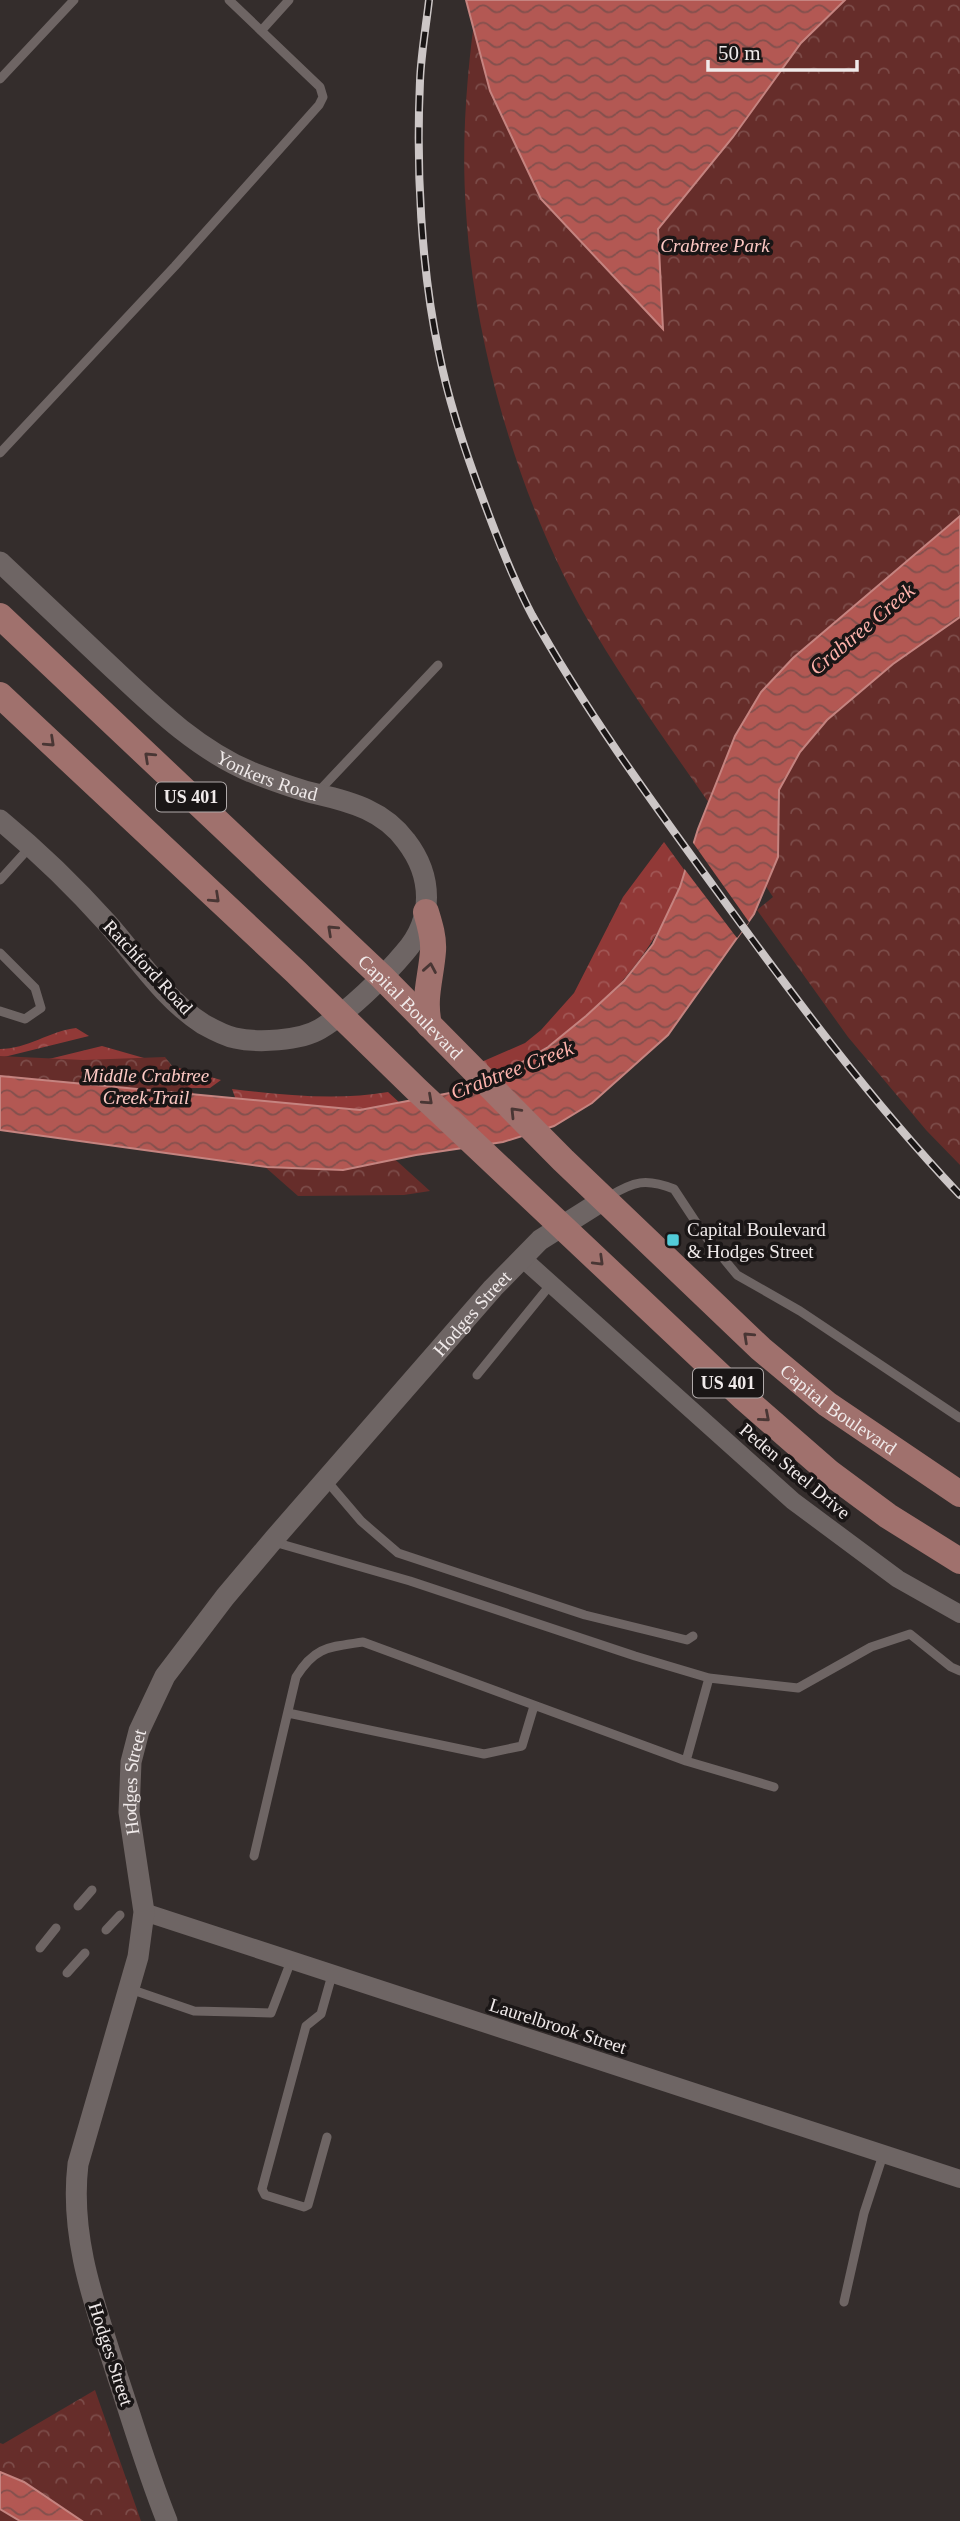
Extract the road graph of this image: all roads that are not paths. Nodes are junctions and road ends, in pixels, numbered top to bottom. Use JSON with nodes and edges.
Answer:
{"nodes":[{"id":1,"x":74,"y":0,"type":"edge"},
{"id":2,"x":229,"y":0,"type":"edge"},
{"id":3,"x":289,"y":0,"type":"edge"},
{"id":4,"x":261,"y":31,"type":"junction"},
{"id":5,"x":0,"y":79,"type":"edge"},
{"id":6,"x":0,"y":453,"type":"edge"},
{"id":7,"x":0,"y":562,"type":"edge"},
{"id":8,"x":0,"y":616,"type":"edge"},
{"id":9,"x":438,"y":665,"type":"dead end"},
{"id":10,"x":0,"y":695,"type":"edge"},
{"id":11,"x":317,"y":794,"type":"junction"},
{"id":12,"x":0,"y":820,"type":"edge"},
{"id":13,"x":31,"y":846,"type":"junction"},
{"id":14,"x":0,"y":880,"type":"edge"},
{"id":15,"x":426,"y":912,"type":"junction"},
{"id":16,"x":0,"y":953,"type":"edge"},
{"id":17,"x":382,"y":977,"type":"junction"},
{"id":18,"x":349,"y":1006,"type":"junction"},
{"id":19,"x":0,"y":1011,"type":"edge"},
{"id":20,"x":436,"y":1032,"type":"junction"},
{"id":21,"x":605,"y":1199,"type":"junction"},
{"id":22,"x":562,"y":1226,"type":"junction"},
{"id":23,"x":522,"y":1258,"type":"junction"},
{"id":24,"x":551,"y":1284,"type":"junction"},
{"id":25,"x":477,"y":1375,"type":"dead end"},
{"id":26,"x":960,"y":1418,"type":"edge"},
{"id":27,"x":326,"y":1480,"type":"junction"},
{"id":28,"x":960,"y":1494,"type":"edge"},
{"id":29,"x":272,"y":1542,"type":"junction"},
{"id":30,"x":960,"y":1562,"type":"edge"},
{"id":31,"x":960,"y":1614,"type":"edge"},
{"id":32,"x":693,"y":1636,"type":"dead end"},
{"id":33,"x":960,"y":1671,"type":"edge"},
{"id":34,"x":709,"y":1678,"type":"junction"},
{"id":35,"x":534,"y":1706,"type":"junction"},
{"id":36,"x":288,"y":1713,"type":"junction"},
{"id":37,"x":686,"y":1761,"type":"junction"},
{"id":38,"x":774,"y":1787,"type":"dead end"},
{"id":39,"x":254,"y":1856,"type":"dead end"},
{"id":40,"x":92,"y":1890,"type":"dead end"},
{"id":41,"x":78,"y":1906,"type":"dead end"},
{"id":42,"x":144,"y":1912,"type":"junction"},
{"id":43,"x":120,"y":1915,"type":"dead end"},
{"id":44,"x":57,"y":1928,"type":"dead end"},
{"id":45,"x":106,"y":1930,"type":"dead end"},
{"id":46,"x":40,"y":1948,"type":"dead end"},
{"id":47,"x":85,"y":1953,"type":"dead end"},
{"id":48,"x":290,"y":1961,"type":"junction"},
{"id":49,"x":67,"y":1973,"type":"dead end"},
{"id":50,"x":332,"y":1975,"type":"junction"},
{"id":51,"x":129,"y":1989,"type":"junction"},
{"id":52,"x":327,"y":2137,"type":"dead end"},
{"id":53,"x":883,"y":2155,"type":"junction"},
{"id":54,"x":960,"y":2179,"type":"edge"},
{"id":55,"x":844,"y":2302,"type":"dead end"},
{"id":56,"x":167,"y":2521,"type":"edge"}],
"edges":[{"from":1,"to":5,"type":"lane"},
{"from":2,"to":4,"type":"lane"},
{"from":3,"to":4,"type":"lane"},
{"from":4,"to":6,"type":"lane"},
{"from":7,"to":11,"type":"street","name":"Yonkers Road"},
{"from":17,"to":8,"type":"main road","name":"Capital Boulevard","number":"US 401","one_way":true},
{"from":9,"to":11,"type":"lane"},
{"from":10,"to":18,"type":"main road","number":"US 401","one_way":true},
{"from":11,"to":15,"type":"street","name":"Yonkers Road"},
{"from":12,"to":13,"type":"street","name":"Ratchford Road"},
{"from":13,"to":14,"type":"lane"},
{"from":13,"to":18,"type":"street","name":"Ratchford Road"},
{"from":15,"to":17,"type":"street","name":"Yonkers Road"},
{"from":20,"to":15,"type":"main road","one_way":true},
{"from":16,"to":19,"type":"lane"},
{"from":17,"to":18,"type":"street","name":"Yonkers Road"},
{"from":17,"to":20,"type":"main road","name":"Capital Boulevard","number":"US 401"},
{"from":18,"to":22,"type":"main road","number":"US 401","one_way":true},
{"from":21,"to":20,"type":"main road","name":"Capital Boulevard","number":"US 401","one_way":true},
{"from":21,"to":22,"type":"street","name":"Hodges Street"},
{"from":21,"to":26,"type":"lane"},
{"from":28,"to":21,"type":"main road","name":"Capital Boulevard","number":"US 401","one_way":true},
{"from":22,"to":23,"type":"street","name":"Hodges Street"},
{"from":22,"to":30,"type":"main road","number":"US 401","one_way":true},
{"from":23,"to":24,"type":"street","name":"Peden Steel Drive"},
{"from":23,"to":27,"type":"street","name":"Hodges Street"},
{"from":24,"to":25,"type":"lane"},
{"from":24,"to":31,"type":"street","name":"Peden Steel Drive"},
{"from":27,"to":29,"type":"street","name":"Hodges Street"},
{"from":27,"to":32,"type":"lane"},
{"from":29,"to":34,"type":"lane"},
{"from":29,"to":42,"type":"street","name":"Hodges Street"},
{"from":33,"to":34,"type":"lane"},
{"from":34,"to":37,"type":"lane"},
{"from":35,"to":36,"type":"lane"},
{"from":35,"to":36,"type":"lane"},
{"from":35,"to":37,"type":"lane"},
{"from":36,"to":39,"type":"lane"},
{"from":37,"to":38,"type":"lane"},
{"from":40,"to":41,"type":"lane"},
{"from":42,"to":48,"type":"street","name":"Laurelbrook Street"},
{"from":42,"to":51,"type":"street","name":"Hodges Street"},
{"from":43,"to":45,"type":"lane"},
{"from":44,"to":46,"type":"lane"},
{"from":47,"to":49,"type":"lane"},
{"from":48,"to":50,"type":"street","name":"Laurelbrook Street"},
{"from":48,"to":51,"type":"lane"},
{"from":50,"to":52,"type":"lane"},
{"from":50,"to":53,"type":"street","name":"Laurelbrook Street"},
{"from":51,"to":56,"type":"street","name":"Hodges Street"},
{"from":53,"to":54,"type":"street","name":"Laurelbrook Street"},
{"from":53,"to":55,"type":"lane"}]}
